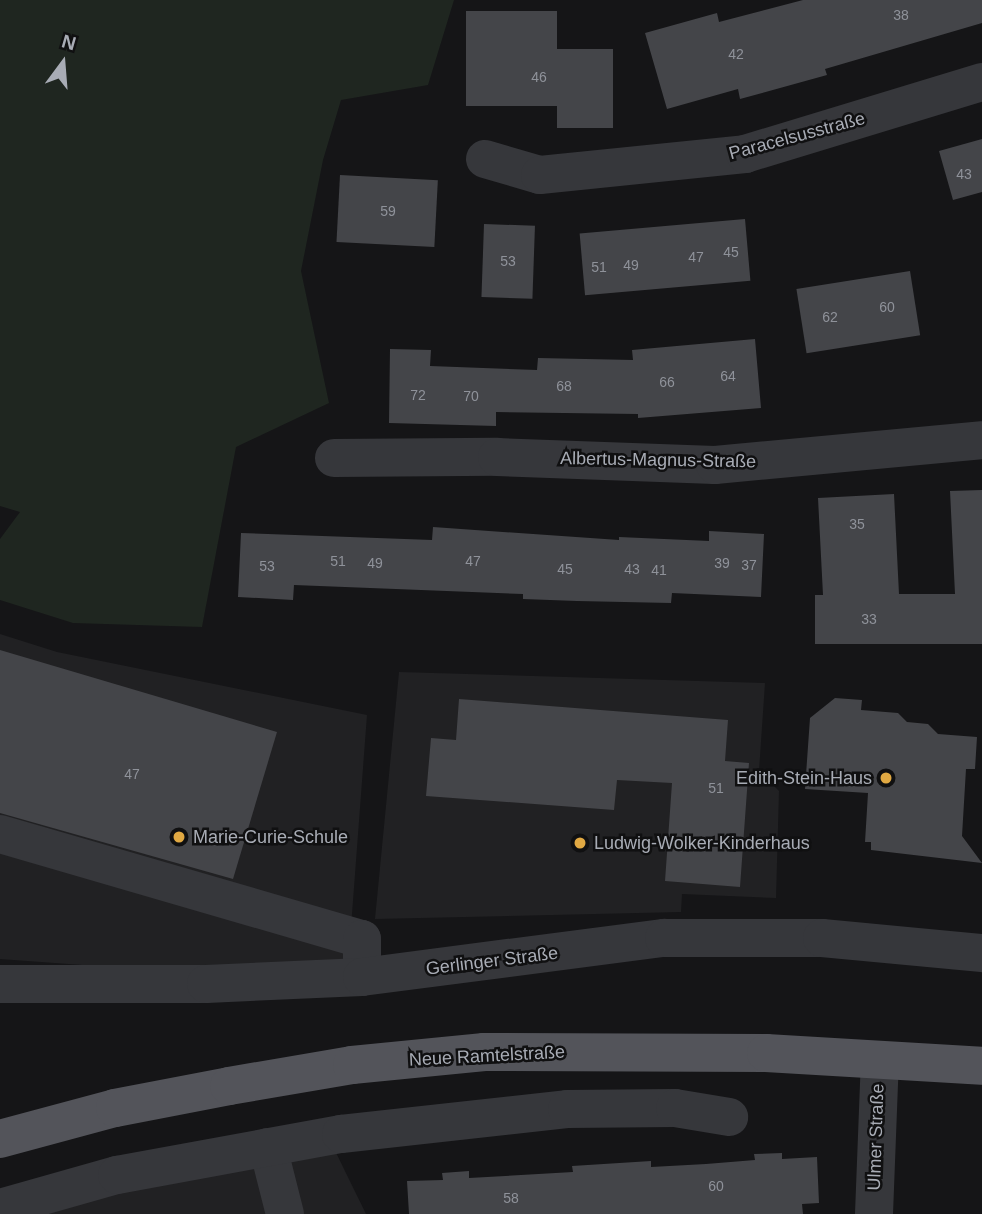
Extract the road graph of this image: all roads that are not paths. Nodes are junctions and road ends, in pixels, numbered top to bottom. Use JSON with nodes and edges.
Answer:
{"nodes":[{"id":1,"x":982,"y":82,"type":"edge"},
{"id":2,"x":485,"y":159,"type":"dead end"},
{"id":3,"x":982,"y":440,"type":"edge"},
{"id":4,"x":334,"y":458,"type":"dead end"},
{"id":5,"x":0,"y":834,"type":"edge"},
{"id":6,"x":982,"y":953,"type":"edge"},
{"id":7,"x":362,"y":977,"type":"junction"},
{"id":8,"x":0,"y":984,"type":"edge"},
{"id":9,"x":880,"y":1060,"type":"junction"},
{"id":10,"x":982,"y":1066,"type":"edge"},
{"id":11,"x":729,"y":1117,"type":"dead end"},
{"id":12,"x":0,"y":1139,"type":"edge"},
{"id":13,"x":268,"y":1147,"type":"junction"},
{"id":14,"x":0,"y":1208,"type":"edge"},
{"id":15,"x":285,"y":1214,"type":"edge"},
{"id":16,"x":874,"y":1214,"type":"edge"}],
"edges":[{"from":1,"to":2,"type":"street","name":"Paracelsusstraße"},
{"from":3,"to":4,"type":"street","name":"Albertus-Magnus-Straße"},
{"from":5,"to":7,"type":"street"},
{"from":6,"to":7,"type":"street","name":"Gerlinger Straße"},
{"from":7,"to":8,"type":"street","name":"Gerlinger Straße"},
{"from":9,"to":10,"type":"main road","name":"Neue Ramtelstraße"},
{"from":9,"to":12,"type":"main road","name":"Neue Ramtelstraße"},
{"from":9,"to":16,"type":"street","name":"Ulmer Straße"},
{"from":11,"to":13,"type":"street"},
{"from":13,"to":14,"type":"street"},
{"from":13,"to":15,"type":"street"}]}
